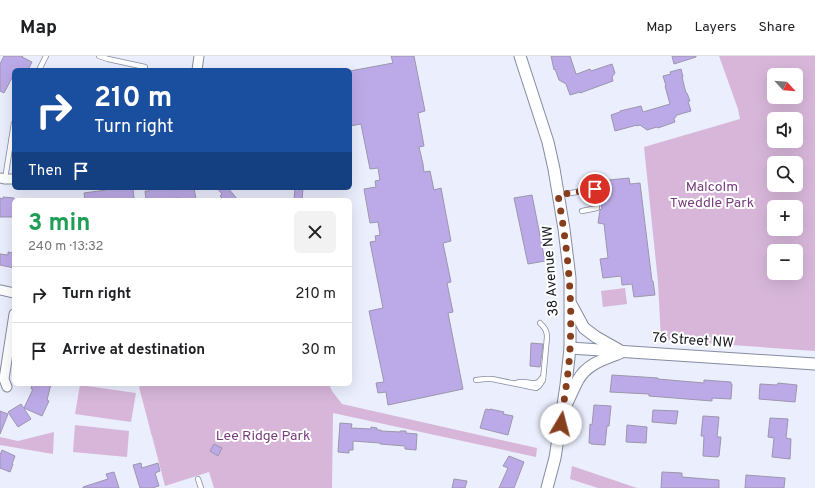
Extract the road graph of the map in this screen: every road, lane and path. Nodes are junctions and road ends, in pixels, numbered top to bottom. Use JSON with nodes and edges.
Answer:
{"nodes":[{"id":1,"x":46,"y":56,"type":"edge"},
{"id":2,"x":99,"y":56,"type":"edge"},
{"id":3,"x":199,"y":56,"type":"edge"},
{"id":4,"x":520,"y":56,"type":"edge"},
{"id":5,"x":40,"y":68,"type":"edge"},
{"id":6,"x":145,"y":68,"type":"edge"},
{"id":7,"x":197,"y":68,"type":"edge"},
{"id":8,"x":12,"y":137,"type":"edge"},
{"id":9,"x":6,"y":179,"type":"edge"},
{"id":10,"x":558,"y":195,"type":"junction"},
{"id":11,"x":582,"y":211,"type":"dead end"},
{"id":12,"x":0,"y":290,"type":"edge"},
{"id":13,"x":12,"y":293,"type":"edge"},
{"id":14,"x":570,"y":302,"type":"junction"},
{"id":15,"x":540,"y":323,"type":"dead end"},
{"id":16,"x":12,"y":327,"type":"edge"},
{"id":17,"x":570,"y":348,"type":"junction"},
{"id":18,"x":622,"y":352,"type":"junction"},
{"id":19,"x":815,"y":364,"type":"edge"},
{"id":20,"x":476,"y":380,"type":"dead end"},
{"id":21,"x":7,"y":387,"type":"dead end"},
{"id":22,"x":563,"y":408,"type":"junction"},
{"id":23,"x":198,"y":479,"type":"dead end"},
{"id":24,"x":201,"y":488,"type":"edge"},
{"id":25,"x":547,"y":488,"type":"edge"}],
"edges":[{"from":1,"to":5,"type":"lane"},
{"from":2,"to":6,"type":"lane"},
{"from":3,"to":7,"type":"street"},
{"from":4,"to":10,"type":"street","name":"38 Avenue NW"},
{"from":8,"to":9,"type":"lane"},
{"from":10,"to":11,"type":"lane"},
{"from":10,"to":14,"type":"street","name":"38 Avenue NW"},
{"from":12,"to":13,"type":"street"},
{"from":14,"to":17,"type":"street","name":"38 Avenue NW"},
{"from":14,"to":18,"type":"street"},
{"from":15,"to":20,"type":"lane"},
{"from":16,"to":21,"type":"street"},
{"from":17,"to":18,"type":"street","name":"76 Street NW"},
{"from":17,"to":22,"type":"street","name":"38 Avenue NW"},
{"from":18,"to":19,"type":"street","name":"76 Street NW"},
{"from":18,"to":22,"type":"street"},
{"from":22,"to":25,"type":"street","name":"38 Avenue NW"},
{"from":23,"to":24,"type":"lane"}]}
